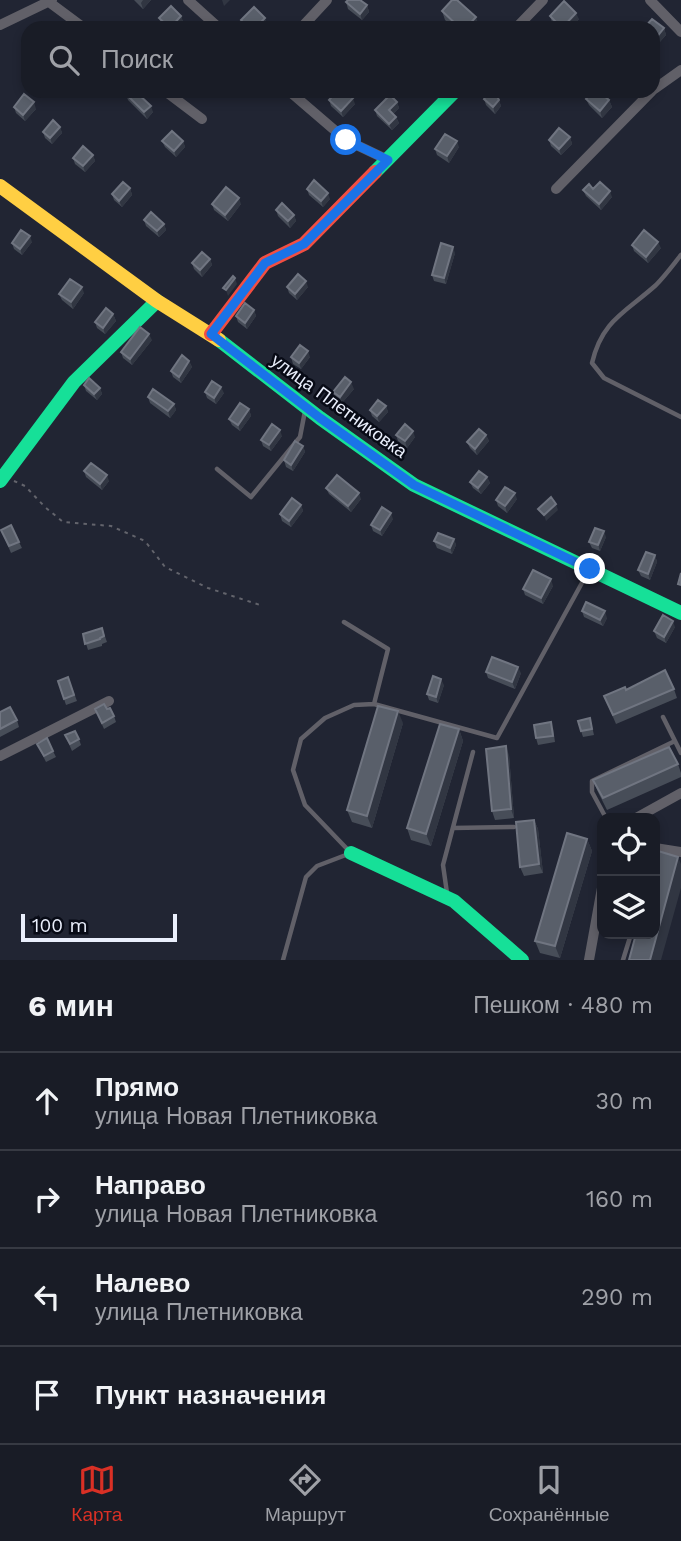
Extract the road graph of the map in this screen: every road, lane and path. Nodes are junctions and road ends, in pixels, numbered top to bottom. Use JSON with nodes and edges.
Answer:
{"nodes":[{"id":1,"x":188,"y":0,"type":"edge"},
{"id":2,"x":327,"y":0,"type":"edge"},
{"id":3,"x":543,"y":0,"type":"edge"},
{"id":4,"x":650,"y":0,"type":"edge"},
{"id":5,"x":51,"y":1,"type":"edge"},
{"id":6,"x":75,"y":21,"type":"edge"},
{"id":7,"x":211,"y":21,"type":"edge"},
{"id":8,"x":308,"y":21,"type":"edge"},
{"id":9,"x":523,"y":21,"type":"edge"},
{"id":10,"x":0,"y":25,"type":"edge"},
{"id":11,"x":681,"y":32,"type":"edge"},
{"id":12,"x":681,"y":70,"type":"edge"},
{"id":13,"x":660,"y":85,"type":"edge"},
{"id":14,"x":174,"y":98,"type":"edge"},
{"id":15,"x":297,"y":98,"type":"edge"},
{"id":16,"x":448,"y":98,"type":"edge"},
{"id":17,"x":645,"y":98,"type":"edge"},
{"id":18,"x":202,"y":119,"type":"dead end"},
{"id":19,"x":388,"y":160,"type":"junction"},
{"id":20,"x":0,"y":186,"type":"edge"},
{"id":21,"x":556,"y":189,"type":"dead end"},
{"id":22,"x":681,"y":255,"type":"edge"},
{"id":23,"x":157,"y":301,"type":"junction"},
{"id":24,"x":211,"y":334,"type":"junction"},
{"id":25,"x":305,"y":407,"type":"junction"},
{"id":26,"x":681,"y":417,"type":"edge"},
{"id":27,"x":218,"y":469,"type":"dead end"},
{"id":28,"x":1,"y":475,"type":"edge"},
{"id":29,"x":590,"y":569,"type":"junction"},
{"id":30,"x":263,"y":606,"type":"dead end"},
{"id":31,"x":681,"y":613,"type":"edge"},
{"id":32,"x":344,"y":622,"type":"dead end"},
{"id":33,"x":108,"y":701,"type":"dead end"},
{"id":34,"x":374,"y":704,"type":"junction"},
{"id":35,"x":663,"y":717,"type":"dead end"},
{"id":36,"x":675,"y":741,"type":"junction"},
{"id":37,"x":473,"y":752,"type":"dead end"},
{"id":38,"x":681,"y":753,"type":"edge"},
{"id":39,"x":0,"y":756,"type":"edge"},
{"id":40,"x":681,"y":793,"type":"edge"},
{"id":41,"x":603,"y":813,"type":"edge"},
{"id":42,"x":645,"y":813,"type":"edge"},
{"id":43,"x":514,"y":827,"type":"edge"},
{"id":44,"x":453,"y":828,"type":"junction"},
{"id":45,"x":660,"y":849,"type":"edge"},
{"id":46,"x":681,"y":852,"type":"edge"},
{"id":47,"x":351,"y":853,"type":"junction"},
{"id":48,"x":447,"y":898,"type":"junction"},
{"id":49,"x":597,"y":916,"type":"edge"},
{"id":50,"x":629,"y":939,"type":"edge"},
{"id":51,"x":283,"y":960,"type":"edge"},
{"id":52,"x":522,"y":960,"type":"edge"},
{"id":53,"x":589,"y":960,"type":"edge"},
{"id":54,"x":623,"y":960,"type":"edge"}],
"edges":[{"from":1,"to":7,"type":"street"},
{"from":2,"to":8,"type":"street"},
{"from":3,"to":9,"type":"street"},
{"from":4,"to":11,"type":"street"},
{"from":5,"to":6,"type":"street"},
{"from":5,"to":10,"type":"street"},
{"from":12,"to":13,"type":"street"},
{"from":14,"to":18,"type":"street"},
{"from":15,"to":19,"type":"street"},
{"from":16,"to":19,"type":"street"},
{"from":17,"to":21,"type":"street"},
{"from":19,"to":24,"type":"street"},
{"from":20,"to":23,"type":"street","name":"улица Плетниковка"},
{"from":22,"to":26,"type":"lane"},
{"from":23,"to":24,"type":"street","name":"улица Плетниковка"},
{"from":23,"to":28,"type":"street"},
{"from":24,"to":25,"type":"street","name":"улица Плетниковка"},
{"from":25,"to":27,"type":"lane"},
{"from":25,"to":29,"type":"street","name":"улица Плетниковка"},
{"from":28,"to":30,"type":"path"},
{"from":29,"to":31,"type":"street","name":"улица Плетниковка"},
{"from":29,"to":34,"type":"lane"},
{"from":32,"to":34,"type":"lane"},
{"from":33,"to":39,"type":"street"},
{"from":34,"to":47,"type":"lane"},
{"from":35,"to":36,"type":"lane"},
{"from":36,"to":38,"type":"lane"},
{"from":36,"to":41,"type":"lane"},
{"from":37,"to":44,"type":"lane"},
{"from":40,"to":42,"type":"street"},
{"from":43,"to":44,"type":"lane"},
{"from":44,"to":48,"type":"lane"},
{"from":45,"to":46,"type":"street"},
{"from":47,"to":48,"type":"street"},
{"from":47,"to":51,"type":"lane"},
{"from":48,"to":52,"type":"street"},
{"from":49,"to":53,"type":"street"},
{"from":50,"to":54,"type":"lane"}]}
